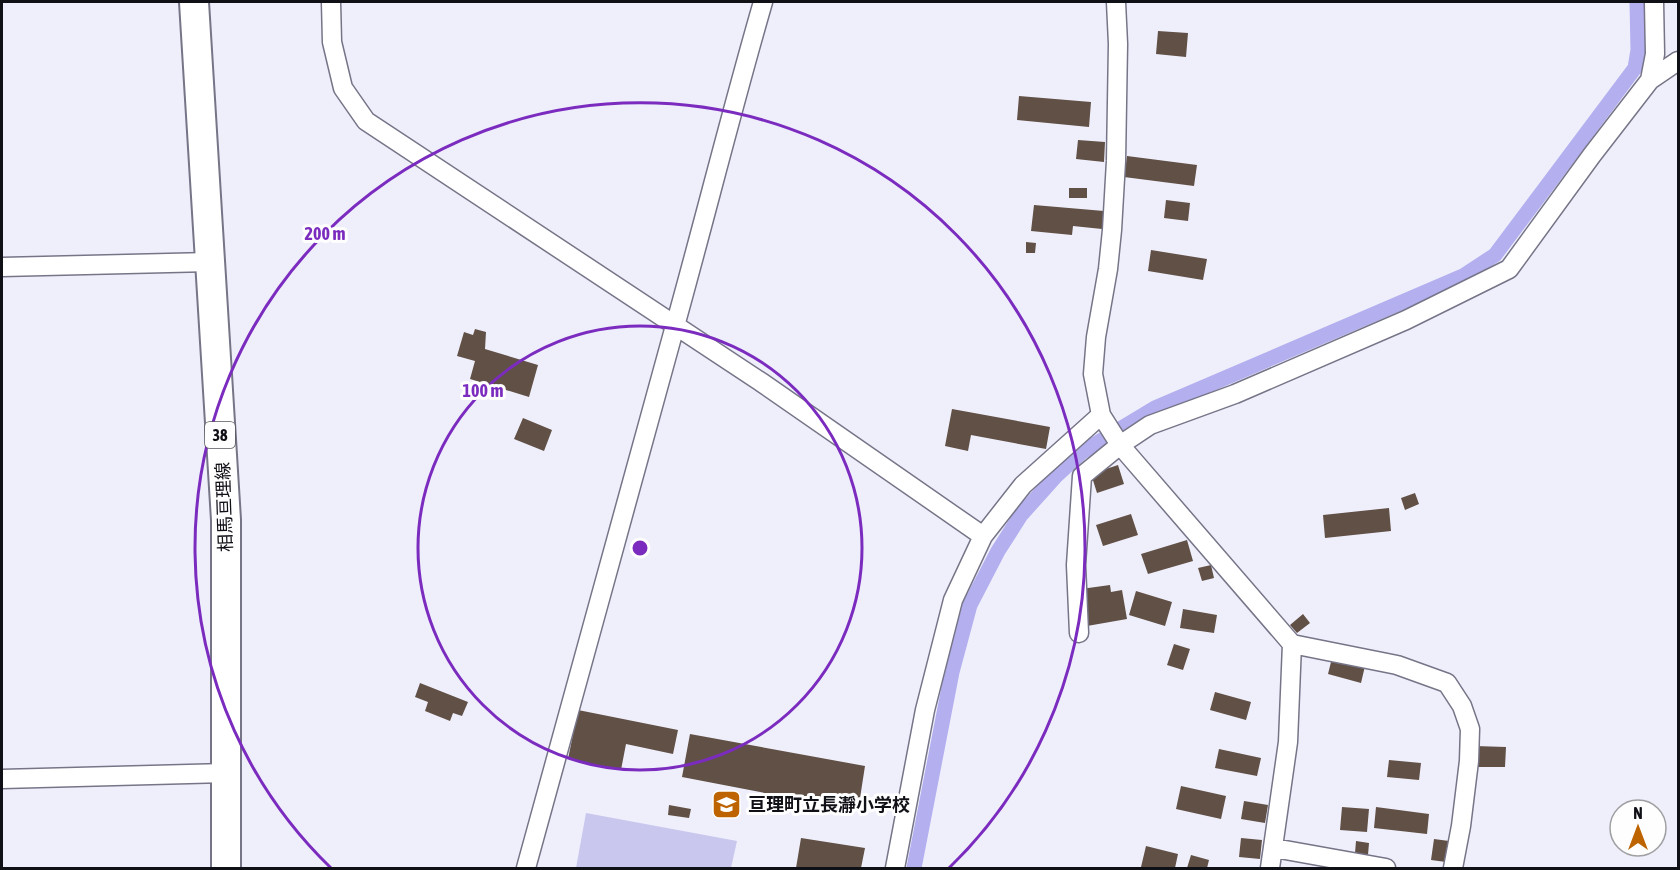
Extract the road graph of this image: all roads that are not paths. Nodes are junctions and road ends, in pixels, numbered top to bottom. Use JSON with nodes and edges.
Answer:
{"nodes":[{"id":1,"x":194,"y":2,"type":"edge"},
{"id":2,"x":331,"y":2,"type":"edge"},
{"id":3,"x":763,"y":2,"type":"edge"},
{"id":4,"x":1116,"y":2,"type":"edge"},
{"id":5,"x":1654,"y":2,"type":"edge"},
{"id":6,"x":1678,"y":61,"type":"edge"},
{"id":7,"x":1650,"y":81,"type":"junction"},
{"id":8,"x":210,"y":262,"type":"junction"},
{"id":9,"x":2,"y":267,"type":"edge"},
{"id":10,"x":675,"y":326,"type":"junction"},
{"id":11,"x":1101,"y":415,"type":"junction"},
{"id":12,"x":1120,"y":445,"type":"junction"},
{"id":13,"x":983,"y":536,"type":"junction"},
{"id":14,"x":1079,"y":633,"type":"dead end"},
{"id":15,"x":1293,"y":644,"type":"junction"},
{"id":16,"x":226,"y":773,"type":"junction"},
{"id":17,"x":2,"y":779,"type":"edge"},
{"id":18,"x":1274,"y":848,"type":"junction"},
{"id":19,"x":226,"y":868,"type":"edge"},
{"id":20,"x":526,"y":868,"type":"edge"},
{"id":21,"x":895,"y":868,"type":"edge"},
{"id":22,"x":1270,"y":868,"type":"edge"},
{"id":23,"x":1386,"y":868,"type":"edge"},
{"id":24,"x":1453,"y":868,"type":"edge"}],
"edges":[{"from":1,"to":8,"type":"main road","name":"相馬亘理線","number":"38"},
{"from":2,"to":10,"type":"street"},
{"from":3,"to":10,"type":"street"},
{"from":4,"to":11,"type":"street"},
{"from":5,"to":7,"type":"street"},
{"from":6,"to":7,"type":"street"},
{"from":7,"to":12,"type":"street"},
{"from":8,"to":9,"type":"street"},
{"from":8,"to":16,"type":"main road","name":"相馬亘理線","number":"38"},
{"from":10,"to":13,"type":"street"},
{"from":10,"to":20,"type":"street"},
{"from":11,"to":12,"type":"street"},
{"from":11,"to":13,"type":"street"},
{"from":12,"to":14,"type":"street"},
{"from":12,"to":15,"type":"street"},
{"from":13,"to":21,"type":"street"},
{"from":15,"to":18,"type":"street"},
{"from":15,"to":24,"type":"street"},
{"from":16,"to":17,"type":"street"},
{"from":16,"to":19,"type":"main road","name":"相馬亘理線","number":"38"},
{"from":18,"to":22,"type":"street"},
{"from":18,"to":23,"type":"street"}]}
